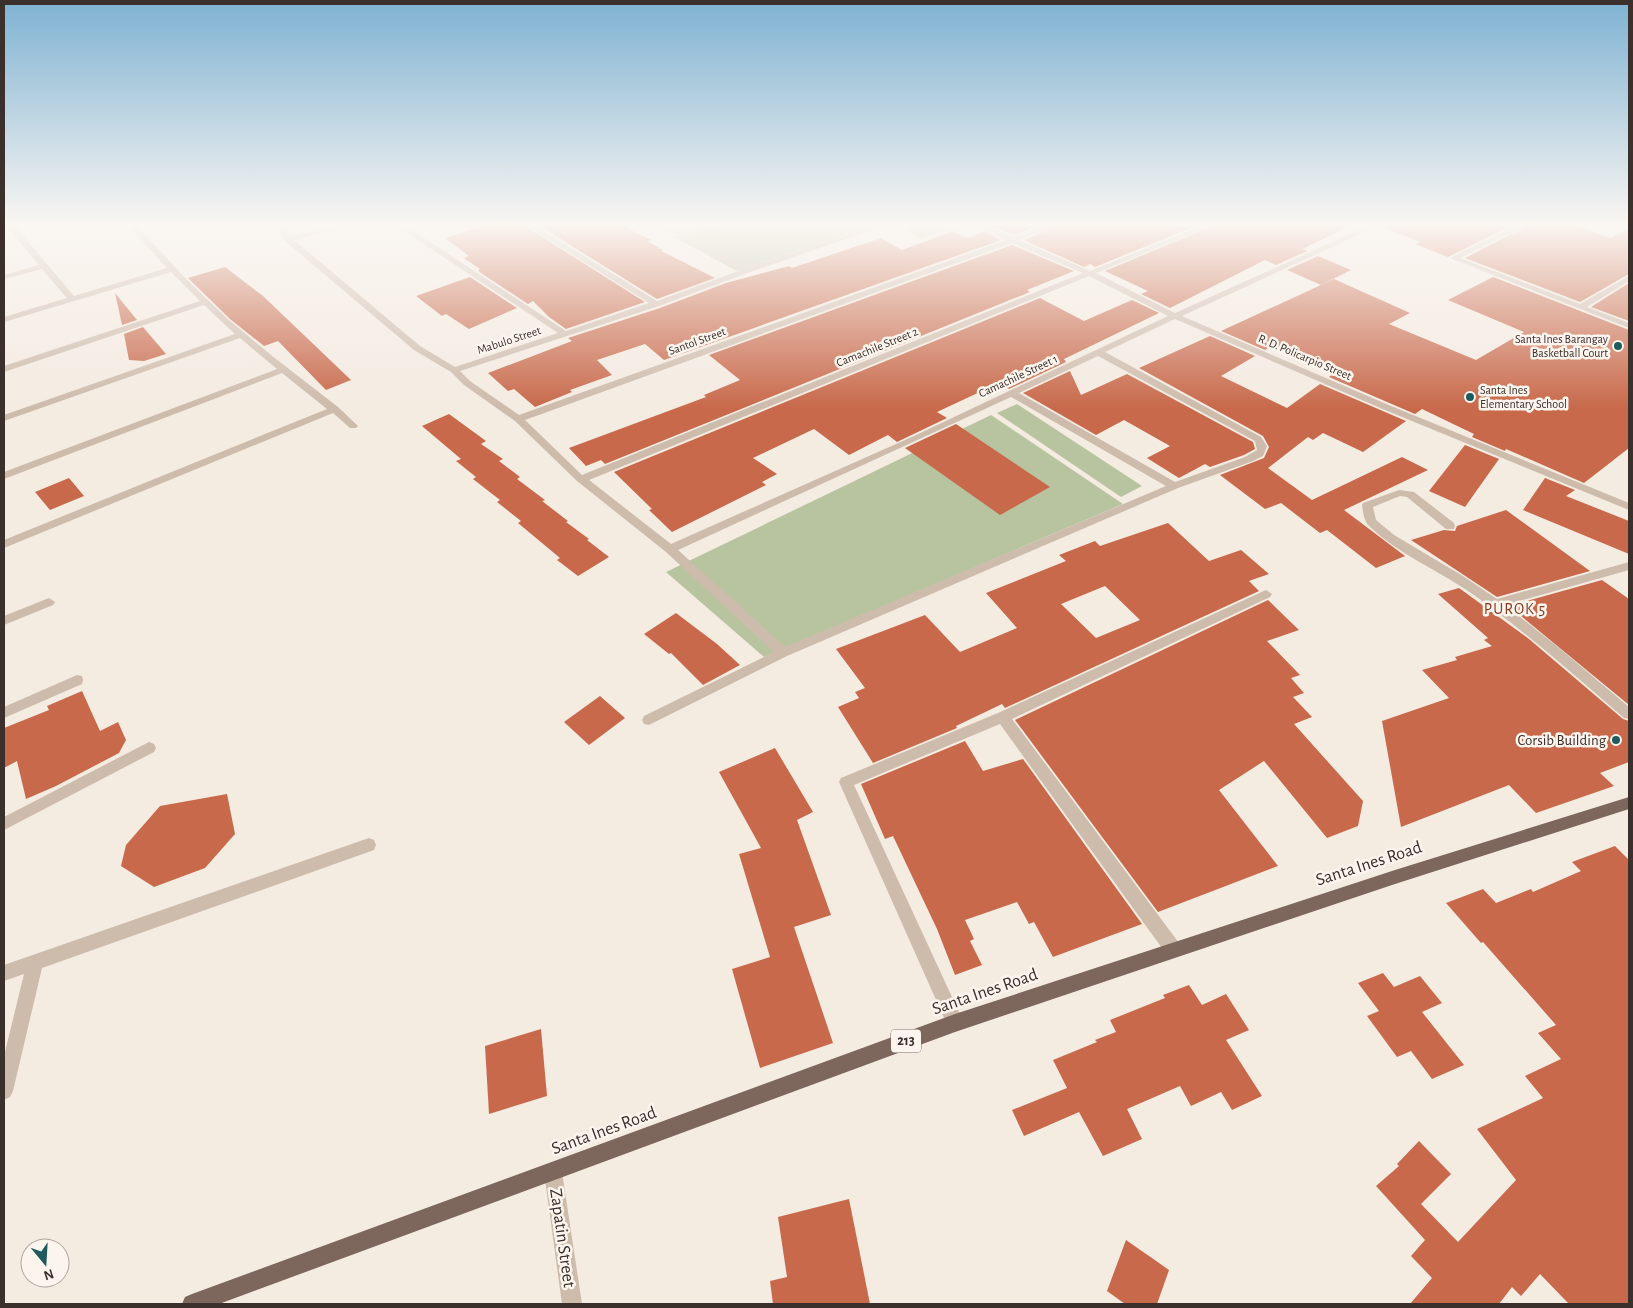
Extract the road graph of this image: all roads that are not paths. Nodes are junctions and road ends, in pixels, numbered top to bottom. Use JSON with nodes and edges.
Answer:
{"nodes":[{"id":1,"x":61,"y":286,"type":"edge"},
{"id":2,"x":115,"y":286,"type":"edge"},
{"id":3,"x":190,"y":286,"type":"edge"},
{"id":4,"x":344,"y":286,"type":"edge"},
{"id":5,"x":491,"y":286,"type":"edge"},
{"id":6,"x":627,"y":286,"type":"edge"},
{"id":7,"x":704,"y":286,"type":"edge"},
{"id":8,"x":884,"y":286,"type":"edge"},
{"id":9,"x":1061,"y":286,"type":"edge"},
{"id":10,"x":1115,"y":286,"type":"edge"},
{"id":11,"x":1241,"y":286,"type":"edge"},
{"id":12,"x":1527,"y":286,"type":"edge"},
{"id":13,"x":1616,"y":286,"type":"edge"},
{"id":14,"x":72,"y":299,"type":"junction"},
{"id":15,"x":206,"y":302,"type":"junction"},
{"id":16,"x":656,"y":304,"type":"junction"},
{"id":17,"x":1581,"y":307,"type":"junction"},
{"id":18,"x":1175,"y":316,"type":"junction"},
{"id":19,"x":4,"y":320,"type":"edge"},
{"id":20,"x":1629,"y":326,"type":"edge"},
{"id":21,"x":564,"y":334,"type":"junction"},
{"id":22,"x":240,"y":335,"type":"junction"},
{"id":23,"x":1098,"y":352,"type":"junction"},
{"id":24,"x":4,"y":369,"type":"edge"},
{"id":25,"x":285,"y":369,"type":"junction"},
{"id":26,"x":454,"y":370,"type":"junction"},
{"id":27,"x":1011,"y":393,"type":"junction"},
{"id":28,"x":335,"y":409,"type":"junction"},
{"id":29,"x":4,"y":418,"type":"edge"},
{"id":30,"x":518,"y":418,"type":"junction"},
{"id":31,"x":353,"y":426,"type":"dead end"},
{"id":32,"x":4,"y":476,"type":"edge"},
{"id":33,"x":581,"y":479,"type":"junction"},
{"id":34,"x":1174,"y":486,"type":"junction"},
{"id":35,"x":1628,"y":504,"type":"edge"},
{"id":36,"x":1450,"y":526,"type":"dead end"},
{"id":37,"x":4,"y":544,"type":"edge"},
{"id":38,"x":670,"y":549,"type":"junction"},
{"id":39,"x":1629,"y":566,"type":"edge"},
{"id":40,"x":1266,"y":594,"type":"dead end"},
{"id":41,"x":49,"y":602,"type":"dead end"},
{"id":42,"x":1495,"y":604,"type":"junction"},
{"id":43,"x":4,"y":621,"type":"edge"},
{"id":44,"x":783,"y":653,"type":"junction"},
{"id":45,"x":77,"y":680,"type":"dead end"},
{"id":46,"x":4,"y":713,"type":"edge"},
{"id":47,"x":1629,"y":714,"type":"edge"},
{"id":48,"x":1003,"y":717,"type":"junction"},
{"id":49,"x":649,"y":720,"type":"dead end"},
{"id":50,"x":149,"y":748,"type":"dead end"},
{"id":51,"x":1629,"y":803,"type":"edge"},
{"id":52,"x":4,"y":824,"type":"edge"},
{"id":53,"x":369,"y":845,"type":"dead end"},
{"id":54,"x":1173,"y":949,"type":"junction"},
{"id":55,"x":35,"y":963,"type":"junction"},
{"id":56,"x":4,"y":973,"type":"edge"},
{"id":57,"x":955,"y":1022,"type":"junction"},
{"id":58,"x":5,"y":1082,"type":"edge"},
{"id":59,"x":553,"y":1172,"type":"junction"},
{"id":60,"x":192,"y":1304,"type":"edge"},
{"id":61,"x":572,"y":1304,"type":"edge"}],
"edges":[{"from":1,"to":14,"type":"street"},
{"from":2,"to":14,"type":"street"},
{"from":3,"to":15,"type":"street"},
{"from":4,"to":26,"type":"street"},
{"from":5,"to":21,"type":"street"},
{"from":6,"to":16,"type":"street"},
{"from":7,"to":16,"type":"street","name":"Mabulo Street"},
{"from":8,"to":30,"type":"street","name":"Santol Street"},
{"from":9,"to":33,"type":"street","name":"Camachile Street 2"},
{"from":10,"to":18,"type":"street","name":"R. D. Policarpio Street"},
{"from":11,"to":18,"type":"street","name":"Camachile Street 1"},
{"from":12,"to":17,"type":"street"},
{"from":13,"to":17,"type":"street"},
{"from":14,"to":19,"type":"street"},
{"from":15,"to":22,"type":"street"},
{"from":15,"to":24,"type":"street"},
{"from":16,"to":21,"type":"street","name":"Mabulo Street"},
{"from":17,"to":20,"type":"street"},
{"from":18,"to":23,"type":"street","name":"Camachile Street 1"},
{"from":18,"to":35,"type":"street","name":"R. D. Policarpio Street"},
{"from":21,"to":26,"type":"street","name":"Mabulo Street"},
{"from":22,"to":25,"type":"street"},
{"from":22,"to":29,"type":"street"},
{"from":23,"to":27,"type":"street","name":"Camachile Street 1"},
{"from":23,"to":34,"type":"street"},
{"from":25,"to":28,"type":"street"},
{"from":25,"to":32,"type":"street"},
{"from":26,"to":30,"type":"street"},
{"from":27,"to":34,"type":"street"},
{"from":27,"to":38,"type":"street","name":"Camachile Street 1"},
{"from":28,"to":31,"type":"street"},
{"from":28,"to":37,"type":"street"},
{"from":30,"to":33,"type":"street"},
{"from":33,"to":38,"type":"street"},
{"from":34,"to":44,"type":"street"},
{"from":36,"to":42,"type":"street"},
{"from":38,"to":44,"type":"street"},
{"from":39,"to":42,"type":"street"},
{"from":40,"to":48,"type":"street"},
{"from":41,"to":43,"type":"street"},
{"from":42,"to":47,"type":"street"},
{"from":44,"to":49,"type":"street"},
{"from":45,"to":46,"type":"street"},
{"from":48,"to":54,"type":"street"},
{"from":48,"to":57,"type":"street"},
{"from":50,"to":52,"type":"street"},
{"from":51,"to":54,"type":"main road","name":"Santa Ines Road","number":"213"},
{"from":53,"to":55,"type":"street"},
{"from":54,"to":57,"type":"main road","name":"Santa Ines Road","number":"213"},
{"from":55,"to":56,"type":"street"},
{"from":55,"to":58,"type":"street"},
{"from":57,"to":59,"type":"main road","name":"Santa Ines Road","number":"213"},
{"from":59,"to":60,"type":"main road","name":"Santa Ines Road","number":"213"},
{"from":59,"to":61,"type":"street","name":"Zapatin Street"}]}
